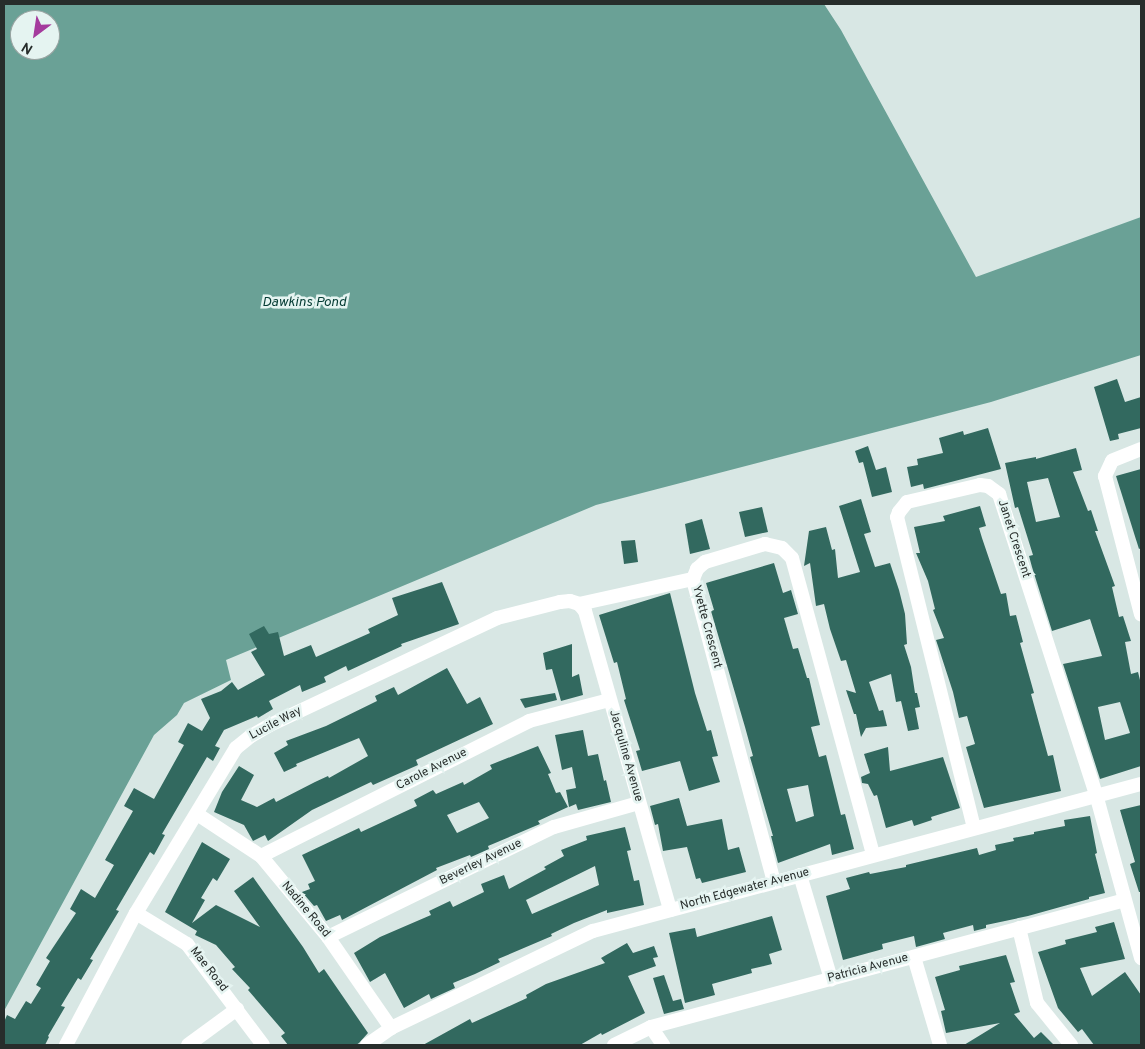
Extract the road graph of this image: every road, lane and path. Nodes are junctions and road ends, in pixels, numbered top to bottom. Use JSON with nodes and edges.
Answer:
{"nodes":[{"id":1,"x":1141,"y":449,"type":"edge"},
{"id":2,"x":693,"y":579,"type":"junction"},
{"id":3,"x":579,"y":604,"type":"junction"},
{"id":4,"x":1141,"y":614,"type":"edge"},
{"id":5,"x":609,"y":700,"type":"junction"},
{"id":6,"x":1141,"y":784,"type":"edge"},
{"id":7,"x":1097,"y":798,"type":"junction"},
{"id":8,"x":639,"y":803,"type":"junction"},
{"id":9,"x":197,"y":814,"type":"junction"},
{"id":10,"x":974,"y":828,"type":"junction"},
{"id":11,"x":873,"y":855,"type":"junction"},
{"id":12,"x":261,"y":856,"type":"junction"},
{"id":13,"x":800,"y":875,"type":"junction"},
{"id":14,"x":774,"y":882,"type":"junction"},
{"id":15,"x":1124,"y":900,"type":"junction"},
{"id":16,"x":670,"y":910,"type":"junction"},
{"id":17,"x":136,"y":913,"type":"junction"},
{"id":18,"x":1019,"y":928,"type":"junction"},
{"id":19,"x":328,"y":937,"type":"junction"},
{"id":20,"x":914,"y":957,"type":"junction"},
{"id":21,"x":1141,"y":958,"type":"edge"},
{"id":22,"x":831,"y":979,"type":"junction"},
{"id":23,"x":238,"y":1009,"type":"junction"},
{"id":24,"x":650,"y":1027,"type":"junction"},
{"id":25,"x":391,"y":1028,"type":"junction"},
{"id":26,"x":66,"y":1045,"type":"edge"},
{"id":27,"x":188,"y":1045,"type":"edge"},
{"id":28,"x":263,"y":1045,"type":"edge"},
{"id":29,"x":367,"y":1045,"type":"edge"},
{"id":30,"x":614,"y":1045,"type":"edge"},
{"id":31,"x":664,"y":1045,"type":"edge"},
{"id":32,"x":940,"y":1045,"type":"edge"},
{"id":33,"x":1071,"y":1045,"type":"edge"}],
"edges":[{"from":1,"to":4,"type":"street"},
{"from":2,"to":3,"type":"street","name":"Lucile Way"},
{"from":2,"to":11,"type":"street","name":"Yvette Crescent"},
{"from":2,"to":14,"type":"street","name":"Yvette Crescent"},
{"from":3,"to":5,"type":"street","name":"Jacquline Avenue"},
{"from":3,"to":9,"type":"street","name":"Lucile Way"},
{"from":5,"to":8,"type":"street","name":"Jacquline Avenue"},
{"from":5,"to":12,"type":"street","name":"Carole Avenue"},
{"from":6,"to":7,"type":"street","name":"North Edgewater Avenue"},
{"from":7,"to":10,"type":"street","name":"North Edgewater Avenue"},
{"from":7,"to":10,"type":"street","name":"Janet Crescent"},
{"from":7,"to":15,"type":"street","name":"Janet Crescent"},
{"from":8,"to":16,"type":"street","name":"Jacquline Avenue"},
{"from":8,"to":19,"type":"street","name":"Beverley Avenue"},
{"from":9,"to":12,"type":"street","name":"Nadine Road"},
{"from":9,"to":17,"type":"street","name":"Lucile Way"},
{"from":10,"to":11,"type":"street","name":"North Edgewater Avenue"},
{"from":11,"to":13,"type":"street","name":"North Edgewater Avenue"},
{"from":12,"to":19,"type":"street","name":"Nadine Road"},
{"from":13,"to":14,"type":"street","name":"North Edgewater Avenue"},
{"from":13,"to":22,"type":"street"},
{"from":14,"to":16,"type":"street","name":"North Edgewater Avenue"},
{"from":15,"to":18,"type":"street","name":"Patricia Avenue"},
{"from":15,"to":21,"type":"street","name":"Janet Crescent"},
{"from":16,"to":25,"type":"street","name":"North Edgewater Avenue"},
{"from":17,"to":23,"type":"street","name":"Mae Road"},
{"from":17,"to":26,"type":"street","name":"Lucile Way"},
{"from":18,"to":20,"type":"street","name":"Patricia Avenue"},
{"from":18,"to":33,"type":"street"},
{"from":19,"to":25,"type":"street","name":"Nadine Road"},
{"from":20,"to":22,"type":"street","name":"Patricia Avenue"},
{"from":20,"to":32,"type":"street"},
{"from":22,"to":24,"type":"street","name":"Patricia Avenue"},
{"from":23,"to":27,"type":"street"},
{"from":23,"to":28,"type":"street","name":"Mae Road"},
{"from":24,"to":30,"type":"street","name":"Patricia Avenue"},
{"from":24,"to":31,"type":"street"},
{"from":25,"to":29,"type":"street","name":"North Edgewater Avenue"}]}
